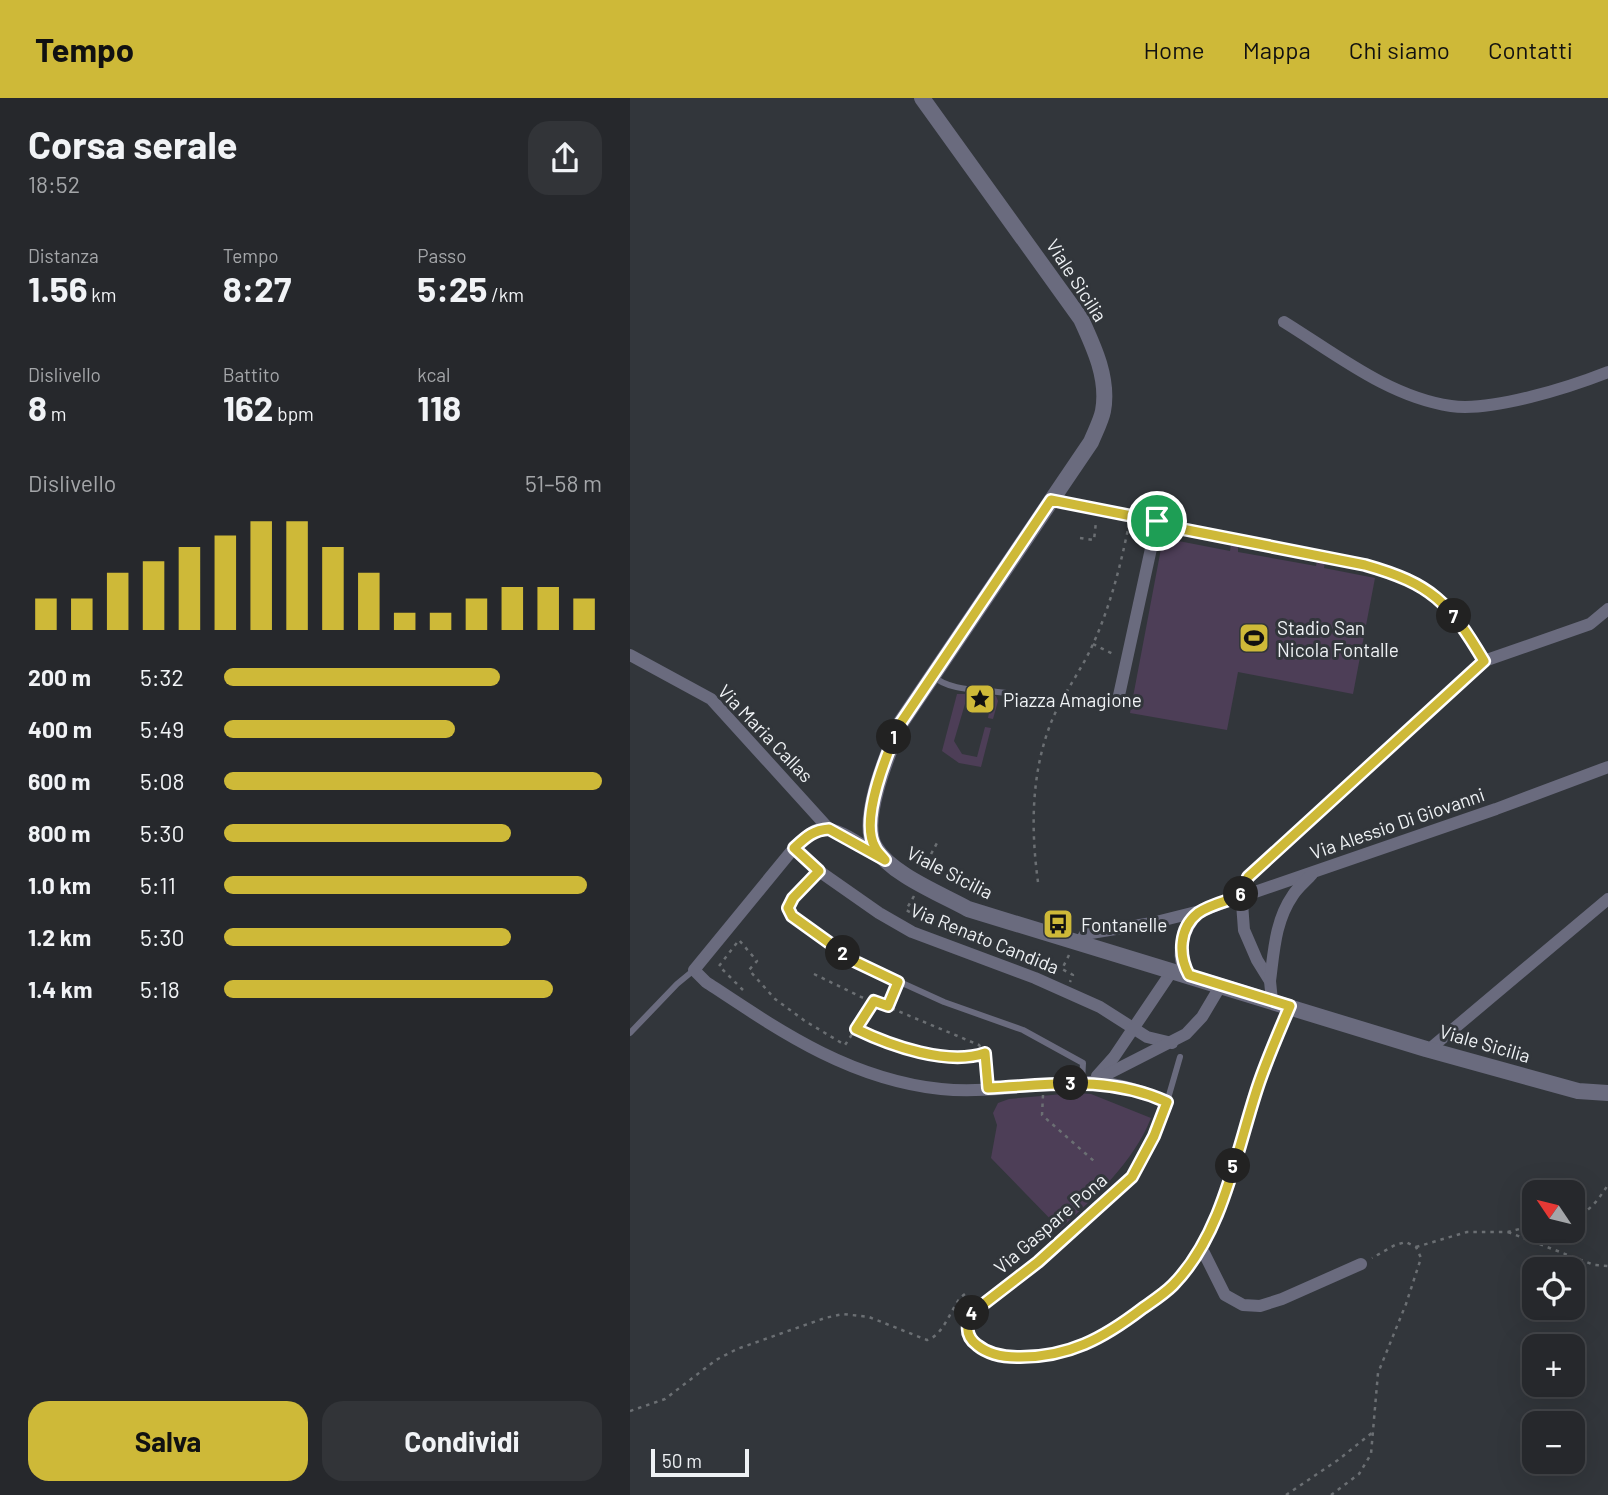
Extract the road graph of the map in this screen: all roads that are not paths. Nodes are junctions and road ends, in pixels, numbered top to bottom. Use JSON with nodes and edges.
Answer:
{"nodes":[{"id":1,"x":922,"y":98,"type":"edge"},
{"id":2,"x":1284,"y":321,"type":"dead end"},
{"id":3,"x":1608,"y":372,"type":"edge"},
{"id":4,"x":1051,"y":500,"type":"junction"},
{"id":5,"x":1157,"y":521,"type":"junction"},
{"id":6,"x":1608,"y":609,"type":"edge"},
{"id":7,"x":630,"y":655,"type":"edge"},
{"id":8,"x":1484,"y":661,"type":"junction"},
{"id":9,"x":932,"y":675,"type":"junction"},
{"id":10,"x":1006,"y":693,"type":"dead end"},
{"id":11,"x":1118,"y":700,"type":"dead end"},
{"id":12,"x":1608,"y":767,"type":"edge"},
{"id":13,"x":829,"y":829,"type":"junction"},
{"id":14,"x":794,"y":848,"type":"junction"},
{"id":15,"x":885,"y":860,"type":"junction"},
{"id":16,"x":819,"y":871,"type":"junction"},
{"id":17,"x":1313,"y":872,"type":"junction"},
{"id":18,"x":1241,"y":899,"type":"junction"},
{"id":19,"x":1608,"y":899,"type":"edge"},
{"id":20,"x":1200,"y":911,"type":"junction"},
{"id":21,"x":1077,"y":943,"type":"junction"},
{"id":22,"x":694,"y":970,"type":"junction"},
{"id":23,"x":1172,"y":971,"type":"junction"},
{"id":24,"x":1195,"y":978,"type":"junction"},
{"id":25,"x":1270,"y":981,"type":"junction"},
{"id":26,"x":1220,"y":985,"type":"junction"},
{"id":27,"x":1272,"y":1000,"type":"junction"},
{"id":28,"x":1290,"y":1006,"type":"junction"},
{"id":29,"x":1133,"y":1029,"type":"junction"},
{"id":30,"x":630,"y":1033,"type":"edge"},
{"id":31,"x":1172,"y":1043,"type":"junction"},
{"id":32,"x":1426,"y":1049,"type":"junction"},
{"id":33,"x":1180,"y":1057,"type":"dead end"},
{"id":34,"x":1086,"y":1083,"type":"junction"},
{"id":35,"x":1608,"y":1093,"type":"edge"},
{"id":36,"x":1167,"y":1102,"type":"junction"},
{"id":37,"x":1199,"y":1250,"type":"junction"},
{"id":38,"x":1361,"y":1264,"type":"road end"}],
"edges":[{"from":1,"to":4,"type":"street","name":"Viale Sicilia"},
{"from":2,"to":3,"type":"street"},
{"from":4,"to":5,"type":"street"},
{"from":4,"to":9,"type":"street","name":"Viale Sicilia"},
{"from":5,"to":8,"type":"street"},
{"from":5,"to":11,"type":"street"},
{"from":6,"to":8,"type":"street"},
{"from":7,"to":13,"type":"street","name":"Via Maria Callas"},
{"from":8,"to":18,"type":"street"},
{"from":9,"to":10,"type":"lane"},
{"from":9,"to":15,"type":"street","name":"Viale Sicilia"},
{"from":12,"to":17,"type":"street","name":"Via Alessio Di Giovanni"},
{"from":13,"to":14,"type":"street"},
{"from":13,"to":15,"type":"street","name":"Via Maria Callas"},
{"from":14,"to":16,"type":"street","name":"Via Renato Candida"},
{"from":14,"to":22,"type":"street"},
{"from":15,"to":21,"type":"street","name":"Viale Sicilia"},
{"from":16,"to":29,"type":"street","name":"Via Renato Candida"},
{"from":16,"to":34,"type":"lane"},
{"from":17,"to":18,"type":"street","name":"Via Alessio Di Giovanni"},
{"from":17,"to":25,"type":"street"},
{"from":18,"to":20,"type":"street","name":"Via Alessio Di Giovanni"},
{"from":18,"to":25,"type":"street"},
{"from":19,"to":32,"type":"street"},
{"from":20,"to":21,"type":"street","name":"Via Alessio Di Giovanni"},
{"from":20,"to":24,"type":"street"},
{"from":21,"to":23,"type":"street","name":"Viale Sicilia"},
{"from":22,"to":30,"type":"lane"},
{"from":22,"to":34,"type":"street"},
{"from":23,"to":24,"type":"street","name":"Viale Sicilia"},
{"from":23,"to":29,"type":"street"},
{"from":24,"to":26,"type":"street","name":"Viale Sicilia"},
{"from":25,"to":27,"type":"street"},
{"from":26,"to":27,"type":"street","name":"Viale Sicilia"},
{"from":26,"to":31,"type":"street"},
{"from":27,"to":28,"type":"street","name":"Viale Sicilia"},
{"from":28,"to":32,"type":"street","name":"Viale Sicilia"},
{"from":28,"to":37,"type":"street","name":"Via Gaspare Pona"},
{"from":29,"to":31,"type":"street","name":"Via Renato Candida"},
{"from":29,"to":34,"type":"street"},
{"from":31,"to":34,"type":"street"},
{"from":32,"to":35,"type":"street","name":"Viale Sicilia"},
{"from":33,"to":36,"type":"lane"},
{"from":34,"to":36,"type":"street"},
{"from":36,"to":37,"type":"street","name":"Via Gaspare Pona"},
{"from":37,"to":38,"type":"street"}]}
